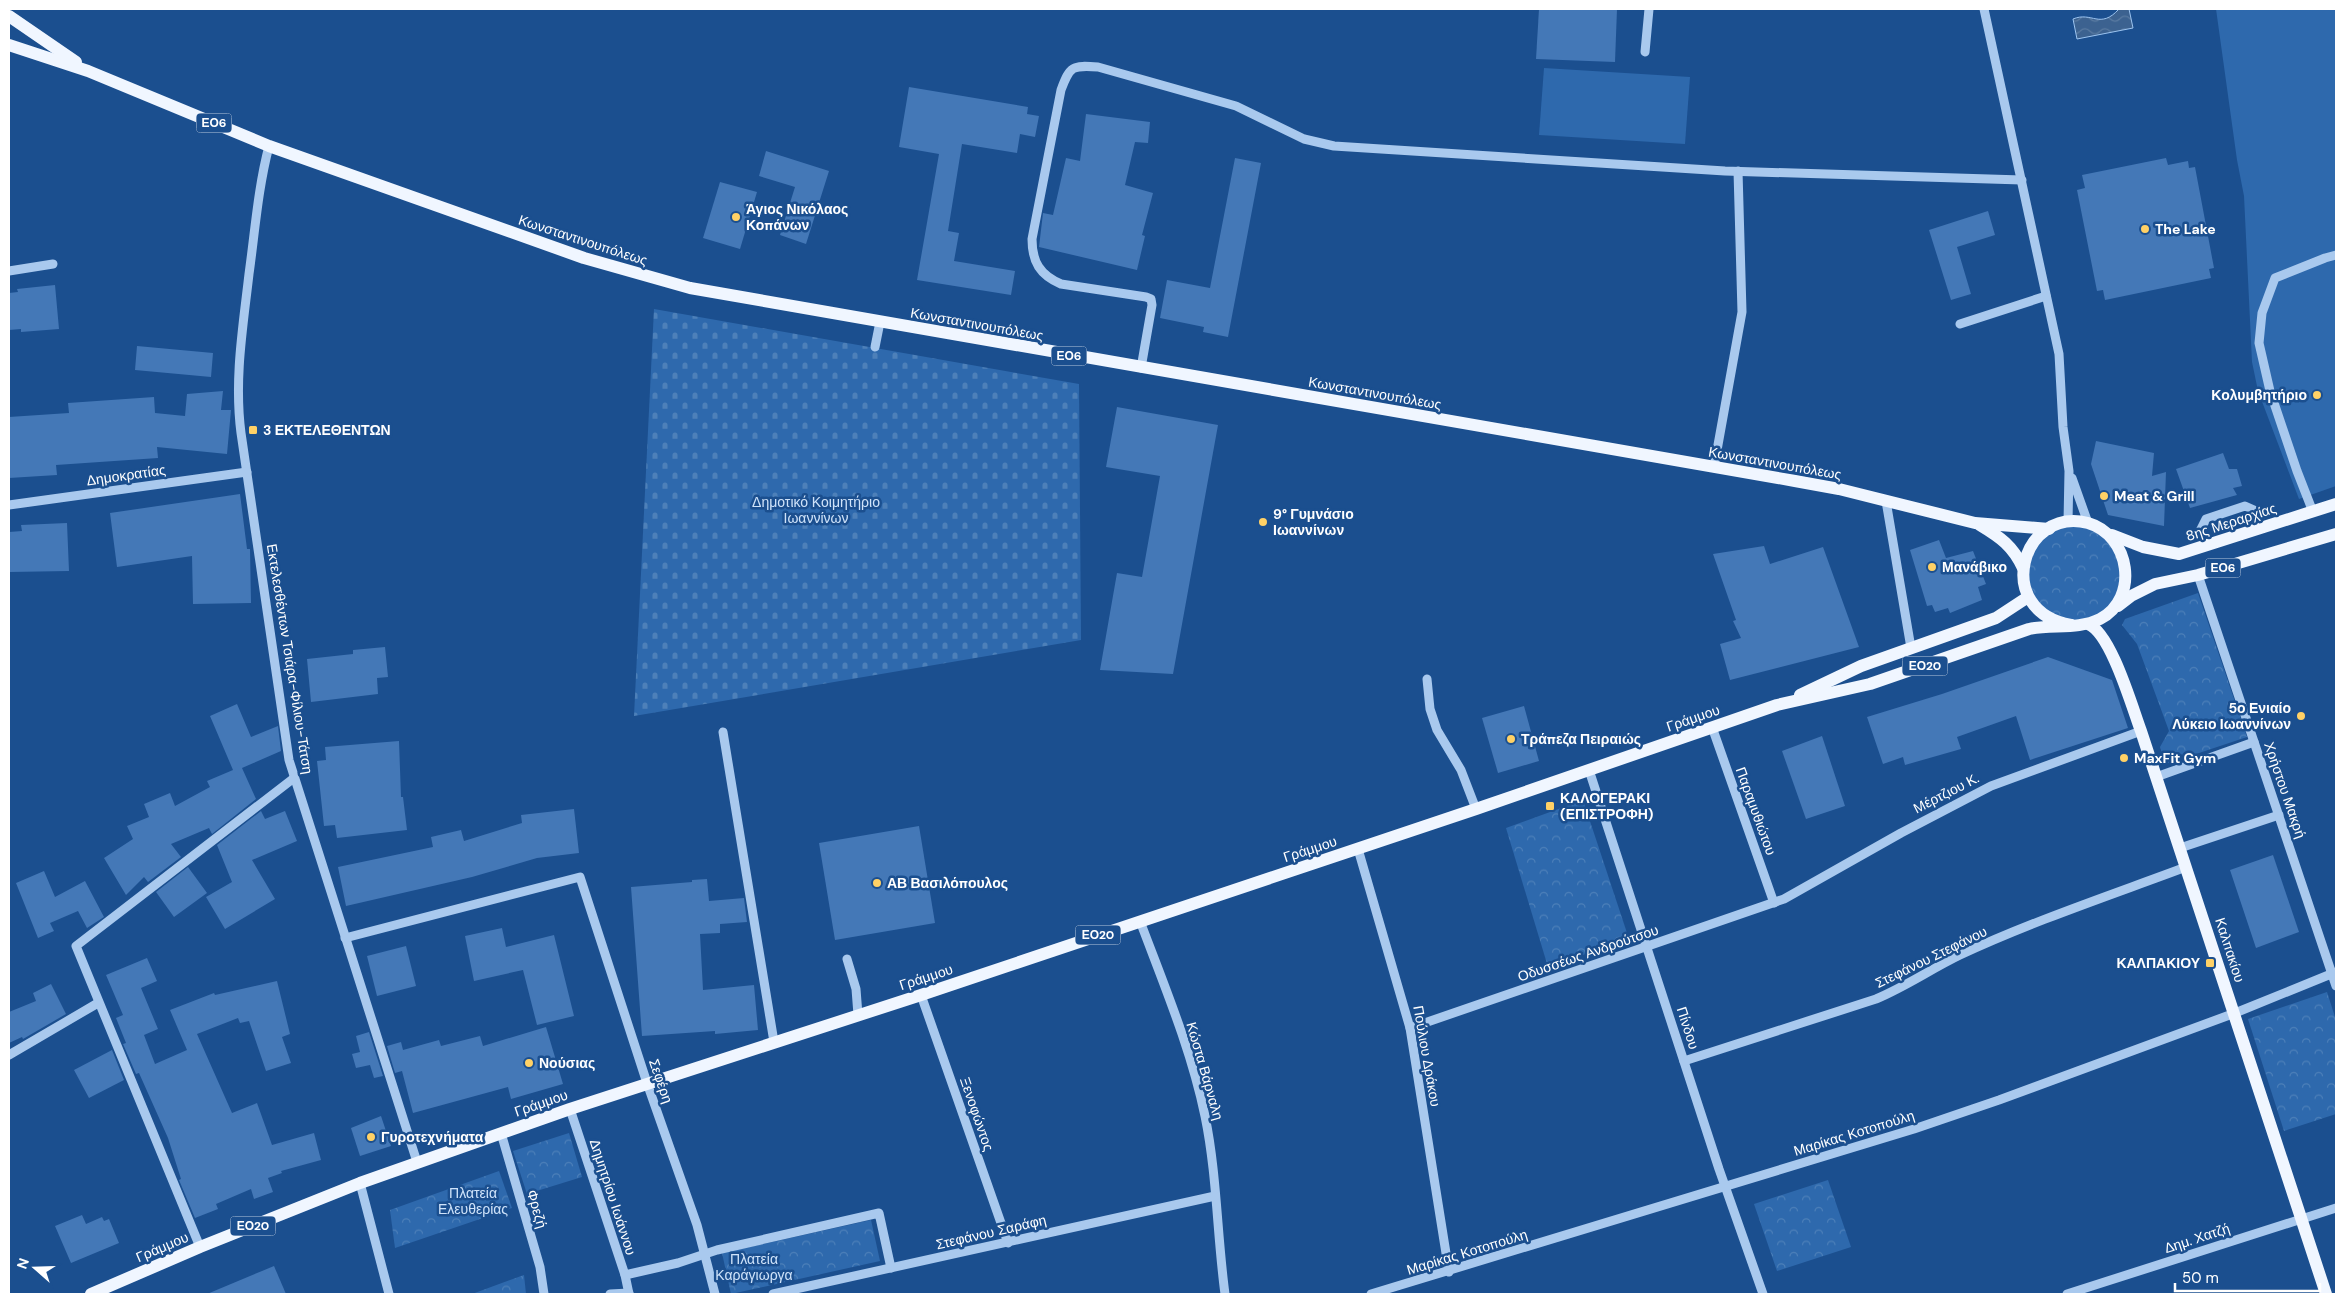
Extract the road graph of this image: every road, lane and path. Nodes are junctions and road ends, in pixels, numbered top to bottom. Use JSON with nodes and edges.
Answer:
{"nodes":[{"id":1,"x":1649,"y":9,"type":"edge"},
{"id":2,"x":1984,"y":9,"type":"edge"},
{"id":3,"x":9,"y":16,"type":"edge"},
{"id":4,"x":9,"y":45,"type":"edge"},
{"id":5,"x":1645,"y":52,"type":"dead end"},
{"id":6,"x":88,"y":71,"type":"junction"},
{"id":7,"x":269,"y":146,"type":"junction"},
{"id":8,"x":1738,"y":171,"type":"junction"},
{"id":9,"x":2022,"y":180,"type":"junction"},
{"id":10,"x":2336,"y":255,"type":"edge"},
{"id":11,"x":53,"y":264,"type":"dead end"},
{"id":12,"x":9,"y":271,"type":"edge"},
{"id":13,"x":2046,"y":296,"type":"junction"},
{"id":14,"x":880,"y":322,"type":"junction"},
{"id":15,"x":1960,"y":324,"type":"dead end"},
{"id":16,"x":875,"y":347,"type":"dead end"},
{"id":17,"x":1141,"y":368,"type":"junction"},
{"id":18,"x":1714,"y":466,"type":"junction"},
{"id":19,"x":2069,"y":471,"type":"junction"},
{"id":20,"x":247,"y":472,"type":"junction"},
{"id":21,"x":1886,"y":501,"type":"junction"},
{"id":22,"x":2336,"y":504,"type":"edge"},
{"id":23,"x":9,"y":505,"type":"edge"},
{"id":24,"x":2313,"y":512,"type":"junction"},
{"id":25,"x":2263,"y":514,"type":"dead end"},
{"id":26,"x":2068,"y":522,"type":"junction"},
{"id":27,"x":1975,"y":523,"type":"junction"},
{"id":28,"x":2088,"y":523,"type":"junction"},
{"id":29,"x":2049,"y":529,"type":"junction"},
{"id":30,"x":2106,"y":532,"type":"junction"},
{"id":31,"x":2336,"y":534,"type":"edge"},
{"id":32,"x":2198,"y":535,"type":"dead end"},
{"id":33,"x":2023,"y":568,"type":"junction"},
{"id":34,"x":2198,"y":575,"type":"junction"},
{"id":35,"x":2028,"y":597,"type":"junction"},
{"id":36,"x":2113,"y":608,"type":"junction"},
{"id":37,"x":2088,"y":624,"type":"junction"},
{"id":38,"x":2071,"y":625,"type":"junction"},
{"id":39,"x":1911,"y":648,"type":"junction"},
{"id":40,"x":1427,"y":679,"type":"dead end"},
{"id":41,"x":1777,"y":705,"type":"junction"},
{"id":42,"x":1712,"y":727,"type":"junction"},
{"id":43,"x":2141,"y":731,"type":"junction"},
{"id":44,"x":723,"y":732,"type":"dead end"},
{"id":45,"x":2254,"y":742,"type":"junction"},
{"id":46,"x":1588,"y":770,"type":"junction"},
{"id":47,"x":2156,"y":777,"type":"junction"},
{"id":48,"x":294,"y":778,"type":"junction"},
{"id":49,"x":1476,"y":809,"type":"junction"},
{"id":50,"x":2279,"y":815,"type":"junction"},
{"id":51,"x":2180,"y":848,"type":"junction"},
{"id":52,"x":1358,"y":849,"type":"junction"},
{"id":53,"x":2186,"y":867,"type":"junction"},
{"id":54,"x":1774,"y":903,"type":"junction"},
{"id":55,"x":1140,"y":922,"type":"junction"},
{"id":56,"x":345,"y":938,"type":"junction"},
{"id":57,"x":1648,"y":947,"type":"junction"},
{"id":58,"x":847,"y":959,"type":"dead end"},
{"id":59,"x":2334,"y":973,"type":"edge"},
{"id":60,"x":2336,"y":986,"type":"edge"},
{"id":61,"x":921,"y":995,"type":"junction"},
{"id":62,"x":98,"y":1003,"type":"junction"},
{"id":63,"x":2234,"y":1013,"type":"junction"},
{"id":64,"x":858,"y":1015,"type":"junction"},
{"id":65,"x":1410,"y":1028,"type":"junction"},
{"id":66,"x":774,"y":1042,"type":"junction"},
{"id":67,"x":9,"y":1055,"type":"edge"},
{"id":68,"x":1684,"y":1061,"type":"junction"},
{"id":69,"x":647,"y":1083,"type":"junction"},
{"id":70,"x":570,"y":1109,"type":"junction"},
{"id":71,"x":501,"y":1133,"type":"junction"},
{"id":72,"x":417,"y":1162,"type":"junction"},
{"id":73,"x":360,"y":1183,"type":"junction"},
{"id":74,"x":1725,"y":1187,"type":"junction"},
{"id":75,"x":1215,"y":1196,"type":"junction"},
{"id":76,"x":2336,"y":1208,"type":"edge"},
{"id":77,"x":2302,"y":1219,"type":"junction"},
{"id":78,"x":1008,"y":1243,"type":"junction"},
{"id":79,"x":200,"y":1247,"type":"junction"},
{"id":80,"x":705,"y":1254,"type":"junction"},
{"id":81,"x":891,"y":1268,"type":"junction"},
{"id":82,"x":1449,"y":1272,"type":"junction"},
{"id":83,"x":625,"y":1276,"type":"junction"},
{"id":84,"x":91,"y":1294,"type":"edge"},
{"id":85,"x":389,"y":1294,"type":"edge"},
{"id":86,"x":544,"y":1294,"type":"edge"},
{"id":87,"x":610,"y":1294,"type":"edge"},
{"id":88,"x":629,"y":1294,"type":"edge"},
{"id":89,"x":715,"y":1294,"type":"edge"},
{"id":90,"x":773,"y":1294,"type":"edge"},
{"id":91,"x":1224,"y":1294,"type":"edge"},
{"id":92,"x":1371,"y":1294,"type":"edge"},
{"id":93,"x":1763,"y":1294,"type":"edge"},
{"id":94,"x":2067,"y":1294,"type":"edge"},
{"id":95,"x":2326,"y":1294,"type":"edge"}],
"edges":[{"from":1,"to":5,"type":"street"},
{"from":2,"to":9,"type":"street"},
{"from":3,"to":6,"type":"main road","name":"Κωνσταντινουπόλεως","number":"ΕΟ6"},
{"from":4,"to":6,"type":"main road","name":"Κωνσταντινουπόλεως","number":"ΕΟ6"},
{"from":6,"to":7,"type":"main road","name":"Κωνσταντινουπόλεως","number":"ΕΟ6"},
{"from":7,"to":14,"type":"main road","name":"Κωνσταντινουπόλεως","number":"ΕΟ6"},
{"from":7,"to":20,"type":"street","name":"Εκτελεσθέντων Τσιάρα-Φίλιου-Τάτση"},
{"from":8,"to":9,"type":"street"},
{"from":8,"to":17,"type":"street"},
{"from":8,"to":18,"type":"street"},
{"from":9,"to":13,"type":"street"},
{"from":10,"to":24,"type":"street"},
{"from":11,"to":12,"type":"street"},
{"from":13,"to":15,"type":"street"},
{"from":13,"to":19,"type":"street"},
{"from":14,"to":16,"type":"street"},
{"from":14,"to":17,"type":"main road","name":"Κωνσταντινουπόλεως","number":"ΕΟ6"},
{"from":17,"to":18,"type":"main road","name":"Κωνσταντινουπόλεως","number":"ΕΟ6"},
{"from":18,"to":21,"type":"main road","name":"Κωνσταντινουπόλεως","number":"ΕΟ6"},
{"from":19,"to":26,"type":"street"},
{"from":19,"to":28,"type":"street"},
{"from":20,"to":23,"type":"street","name":"Δημοκρατίας"},
{"from":20,"to":48,"type":"street","name":"Εκτελεσθέντων Τσιάρα-Φίλιου-Τάτση"},
{"from":21,"to":27,"type":"main road","name":"Κωνσταντινουπόλεως","number":"ΕΟ6"},
{"from":21,"to":39,"type":"street"},
{"from":22,"to":24,"type":"main road","name":"8ης Μεραρχίας","number":"ΕΟ6"},
{"from":24,"to":30,"type":"main road","name":"8ης Μεραρχίας","number":"ΕΟ6"},
{"from":25,"to":32,"type":"street"},
{"from":26,"to":28,"type":"main road","name":"Γράμμου","number":"ΕΟ6"},
{"from":26,"to":29,"type":"main road","name":"Γράμμου","number":"ΕΟ6"},
{"from":27,"to":29,"type":"main road","name":"Κωνσταντινουπόλεως","number":"ΕΟ6"},
{"from":27,"to":33,"type":"main road","name":"Κωνσταντινουπόλεως","number":"ΕΟ6"},
{"from":28,"to":30,"type":"main road","name":"Γράμμου","number":"ΕΟ6"},
{"from":29,"to":33,"type":"main road","name":"Γράμμου","number":"ΕΟ6"},
{"from":30,"to":36,"type":"main road","name":"Γράμμου","number":"ΕΟ6"},
{"from":31,"to":34,"type":"main road","number":"ΕΟ6"},
{"from":33,"to":35,"type":"main road","number":"ΕΟ6"},
{"from":34,"to":36,"type":"main road","number":"ΕΟ6"},
{"from":34,"to":45,"type":"street","name":"Χρήστου Μακρή"},
{"from":35,"to":38,"type":"main road","name":"Γράμμου","number":"ΕΟ6"},
{"from":35,"to":39,"type":"main road","name":"Γράμμου","number":"ΕΟ20"},
{"from":36,"to":37,"type":"main road","name":"Γράμμου","number":"ΕΟ6"},
{"from":37,"to":38,"type":"main road","name":"Γράμμου","number":"ΕΟ6"},
{"from":37,"to":43,"type":"main road","name":"Καλπακίου"},
{"from":38,"to":41,"type":"main road","name":"Γράμμου","number":"ΕΟ20"},
{"from":39,"to":41,"type":"main road","name":"Γράμμου","number":"ΕΟ20"},
{"from":40,"to":49,"type":"street"},
{"from":41,"to":42,"type":"main road","name":"Γράμμου","number":"ΕΟ20"},
{"from":42,"to":46,"type":"main road","name":"Γράμμου","number":"ΕΟ20"},
{"from":42,"to":54,"type":"street","name":"Παραμυθιώτου"},
{"from":43,"to":47,"type":"main road","name":"Καλπακίου"},
{"from":43,"to":54,"type":"street","name":"Μέρτζιου Κ."},
{"from":44,"to":66,"type":"street"},
{"from":45,"to":47,"type":"street"},
{"from":45,"to":50,"type":"street","name":"Χρήστου Μακρή"},
{"from":46,"to":49,"type":"main road","name":"Γράμμου","number":"ΕΟ20"},
{"from":46,"to":57,"type":"street","name":"Πίνδου"},
{"from":47,"to":51,"type":"main road","name":"Καλπακίου"},
{"from":48,"to":56,"type":"street","name":"Εκτελεσθέντων Τσιάρα-Φίλιου-Τάτση"},
{"from":48,"to":62,"type":"street"},
{"from":49,"to":52,"type":"main road","name":"Γράμμου","number":"ΕΟ20"},
{"from":50,"to":51,"type":"street"},
{"from":50,"to":59,"type":"street","name":"Χρήστου Μακρή"},
{"from":51,"to":53,"type":"main road","name":"Καλπακίου"},
{"from":52,"to":55,"type":"main road","name":"Γράμμου","number":"ΕΟ20"},
{"from":52,"to":65,"type":"street","name":"Πούλιου Δράκου"},
{"from":53,"to":63,"type":"main road","name":"Καλπακίου"},
{"from":53,"to":68,"type":"street","name":"Στεφάνου Στεφάνου"},
{"from":54,"to":57,"type":"street","name":"Οδυσσέως Ανδρούτσου"},
{"from":55,"to":61,"type":"main road","name":"Γράμμου","number":"ΕΟ20"},
{"from":55,"to":75,"type":"street","name":"Κώστα Βάρναλη"},
{"from":56,"to":69,"type":"street","name":"Σεφέρη"},
{"from":56,"to":72,"type":"street","name":"Εκτελεσθέντων Τσιάρα-Φίλιου-Τάτση"},
{"from":57,"to":65,"type":"street","name":"Οδυσσέως Ανδρούτσου"},
{"from":57,"to":68,"type":"street","name":"Πίνδου"},
{"from":58,"to":64,"type":"street"},
{"from":59,"to":60,"type":"street","name":"Χρήστου Μακρή"},
{"from":59,"to":63,"type":"street","name":"Μαρίκας Κοτοπούλη"},
{"from":61,"to":64,"type":"main road","name":"Γράμμου","number":"ΕΟ20"},
{"from":61,"to":78,"type":"street","name":"Ξενοφώντος"},
{"from":62,"to":67,"type":"street"},
{"from":62,"to":79,"type":"street"},
{"from":63,"to":74,"type":"street","name":"Μαρίκας Κοτοπούλη"},
{"from":63,"to":77,"type":"main road","name":"Καλπακίου"},
{"from":64,"to":66,"type":"main road","name":"Γράμμου","number":"ΕΟ20"},
{"from":65,"to":82,"type":"street","name":"Πούλιου Δράκου"},
{"from":66,"to":69,"type":"main road","name":"Γράμμου","number":"ΕΟ20"},
{"from":68,"to":74,"type":"street","name":"Πίνδου"},
{"from":69,"to":70,"type":"main road","name":"Γράμμου","number":"ΕΟ20"},
{"from":69,"to":80,"type":"street","name":"Σεφέρη"},
{"from":70,"to":71,"type":"main road","name":"Γράμμου","number":"ΕΟ20"},
{"from":70,"to":83,"type":"street","name":"Δημητρίου Ιωάννου"},
{"from":71,"to":72,"type":"main road","name":"Γράμμου","number":"ΕΟ20"},
{"from":71,"to":86,"type":"street","name":"Φρεζή"},
{"from":72,"to":73,"type":"main road","name":"Γράμμου","number":"ΕΟ20"},
{"from":73,"to":79,"type":"main road","name":"Γράμμου","number":"ΕΟ20"},
{"from":73,"to":85,"type":"street"},
{"from":74,"to":82,"type":"street","name":"Μαρίκας Κοτοπούλη"},
{"from":74,"to":93,"type":"street","name":"Πίνδου"},
{"from":75,"to":78,"type":"street","name":"Στεφάνου Σαράφη"},
{"from":75,"to":91,"type":"street","name":"Κώστα Βάρναλη"},
{"from":76,"to":77,"type":"street","name":"Δημ. Χατζή"},
{"from":77,"to":94,"type":"street","name":"Δημ. Χατζή"},
{"from":77,"to":95,"type":"main road","name":"Καλπακίου"},
{"from":78,"to":81,"type":"street","name":"Στεφάνου Σαράφη"},
{"from":79,"to":84,"type":"main road","name":"Γράμμου","number":"ΕΟ20"},
{"from":80,"to":81,"type":"street"},
{"from":80,"to":83,"type":"street"},
{"from":80,"to":89,"type":"street","name":"Σεφέρη"},
{"from":81,"to":90,"type":"street","name":"Στεφάνου Σαράφη"},
{"from":82,"to":92,"type":"street","name":"Μαρίκας Κοτοπούλη"},
{"from":83,"to":88,"type":"street","name":"Δημητρίου Ιωάννου"},
{"from":87,"to":88,"type":"street"}]}
